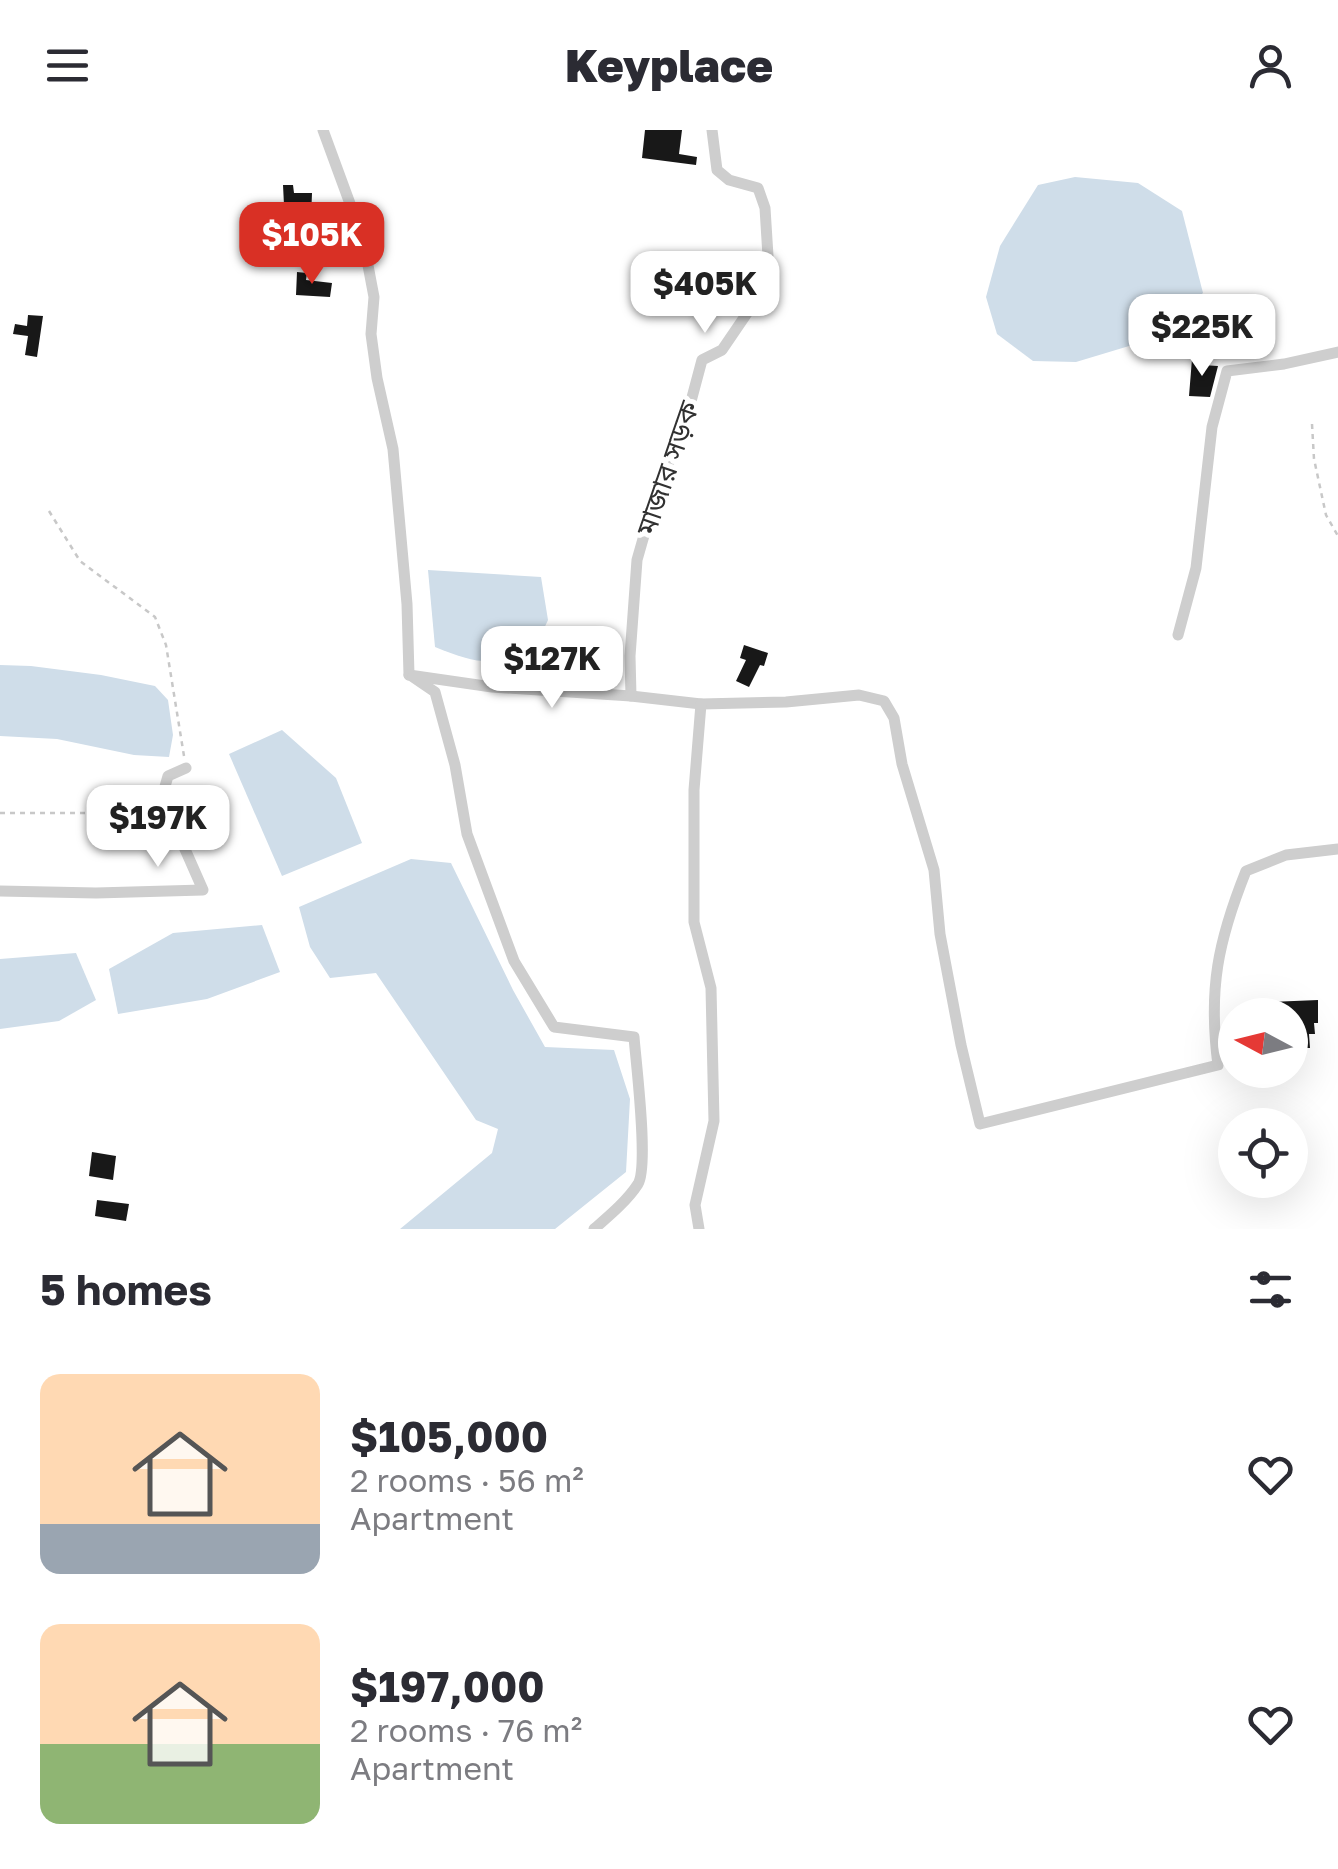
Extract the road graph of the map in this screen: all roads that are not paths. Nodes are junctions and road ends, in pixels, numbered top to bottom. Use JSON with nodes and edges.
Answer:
{"nodes":[{"id":1,"x":323,"y":130,"type":"edge"},
{"id":2,"x":712,"y":130,"type":"edge"},
{"id":3,"x":1338,"y":352,"type":"edge"},
{"id":4,"x":1178,"y":635,"type":"dead end"},
{"id":5,"x":409,"y":675,"type":"junction"},
{"id":6,"x":631,"y":696,"type":"junction"},
{"id":7,"x":701,"y":704,"type":"junction"},
{"id":8,"x":186,"y":768,"type":"road end"},
{"id":9,"x":1338,"y":849,"type":"edge"},
{"id":10,"x":0,"y":891,"type":"edge"},
{"id":11,"x":594,"y":1229,"type":"edge"},
{"id":12,"x":699,"y":1229,"type":"edge"}],
"edges":[{"from":1,"to":5,"type":"street"},
{"from":2,"to":6,"type":"street","name":"মাজার সড়ক"},
{"from":3,"to":4,"type":"street"},
{"from":5,"to":6,"type":"street"},
{"from":5,"to":11,"type":"street"},
{"from":6,"to":7,"type":"street"},
{"from":7,"to":9,"type":"street"},
{"from":7,"to":12,"type":"street"},
{"from":8,"to":10,"type":"street"}]}
